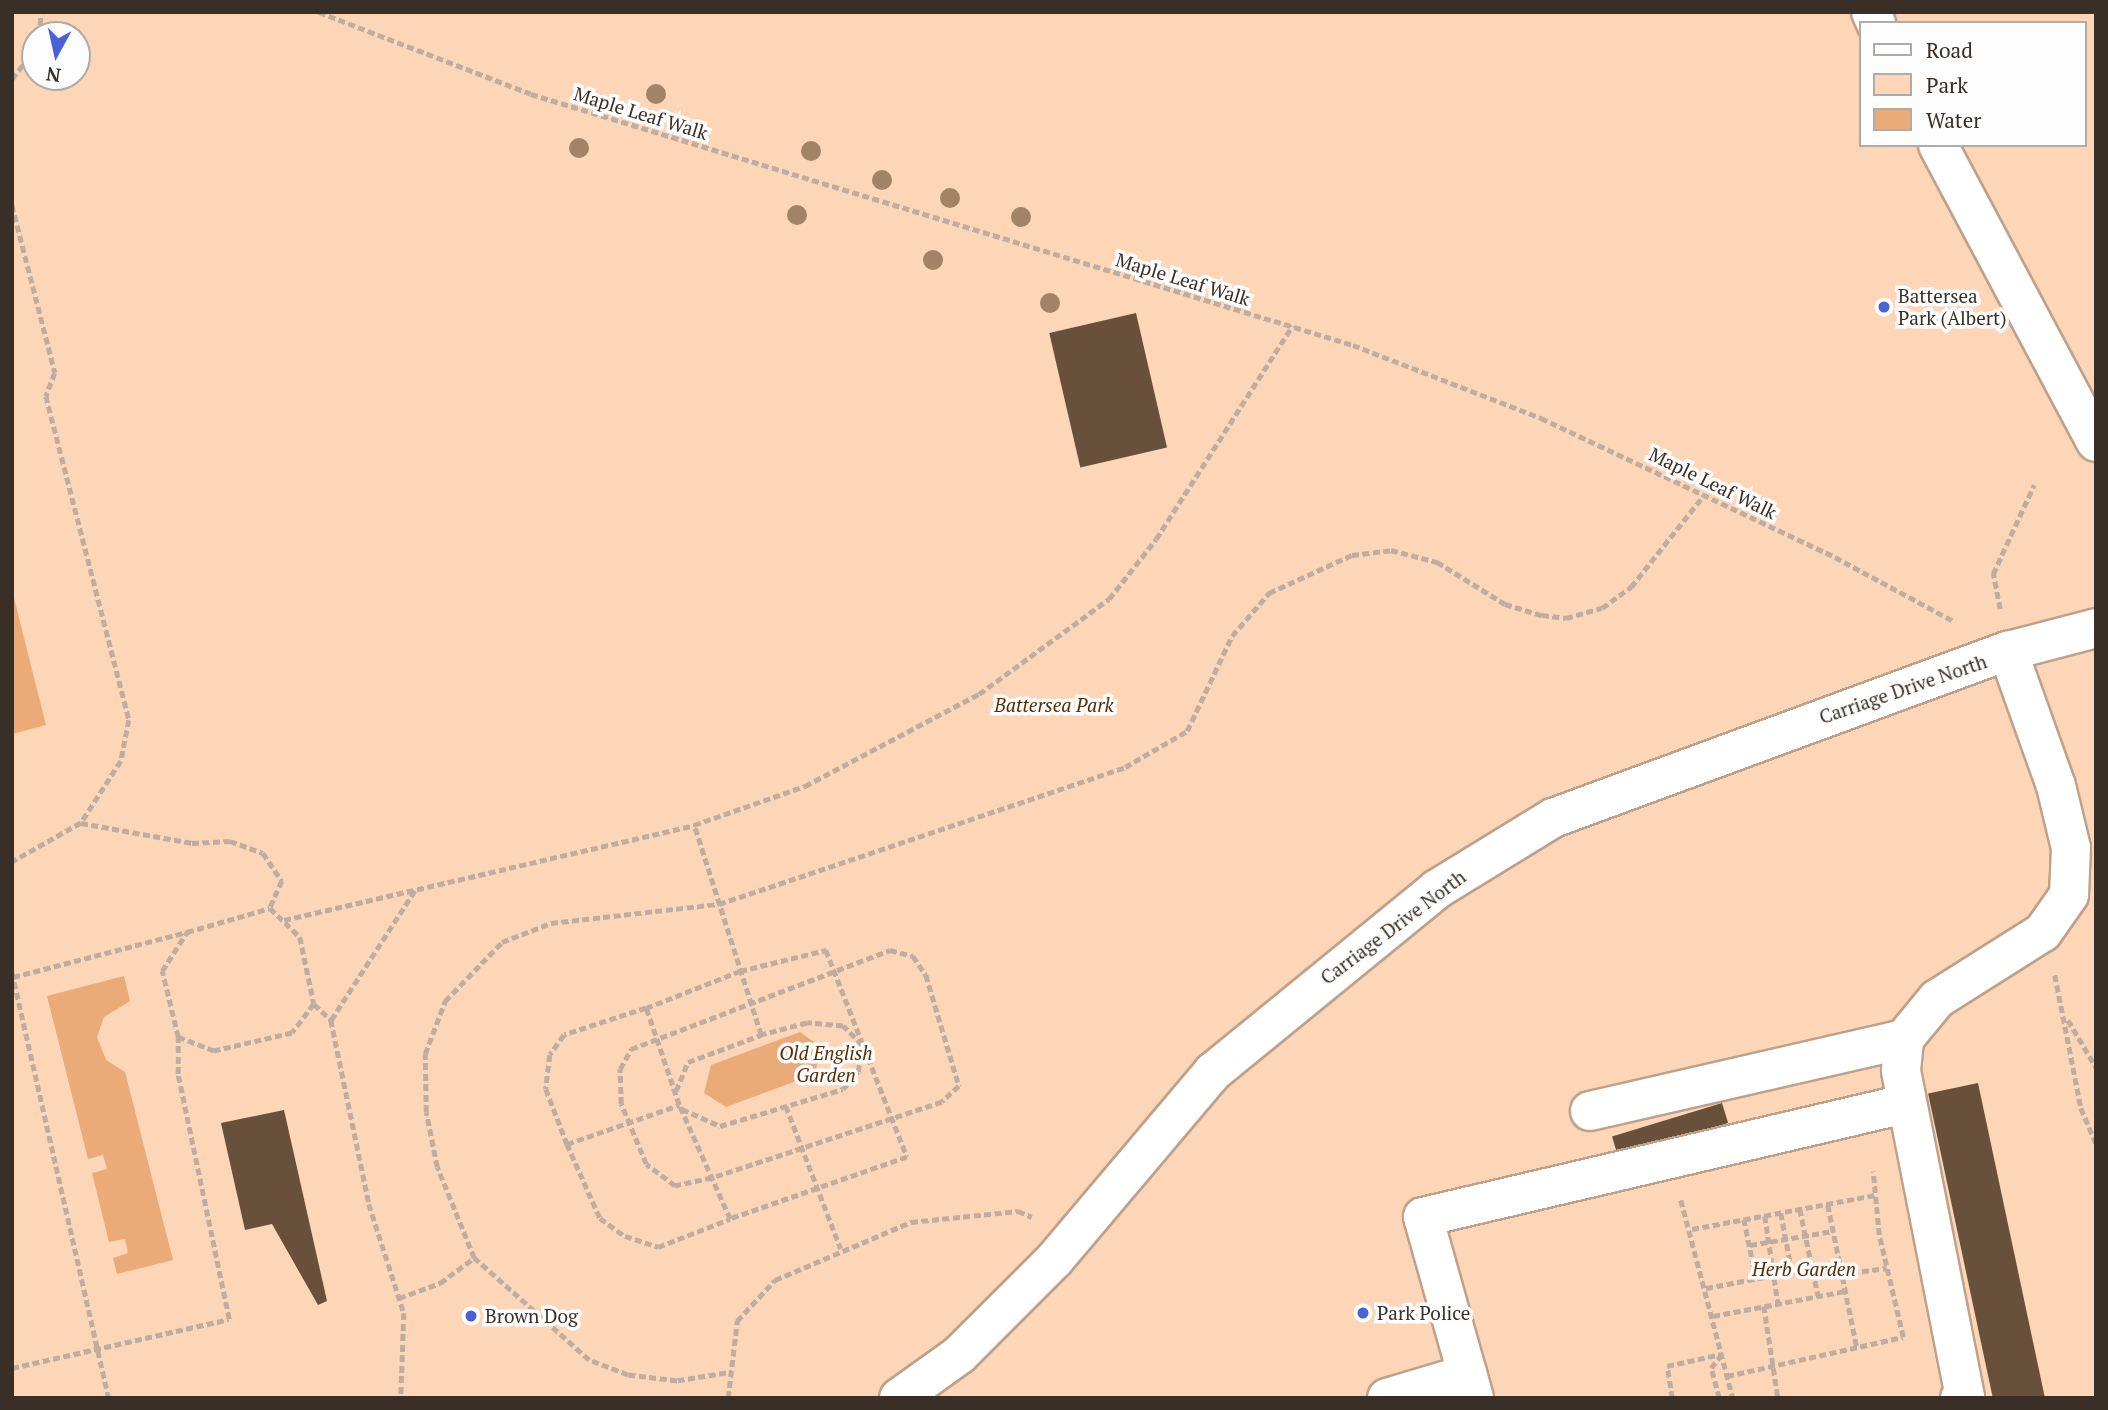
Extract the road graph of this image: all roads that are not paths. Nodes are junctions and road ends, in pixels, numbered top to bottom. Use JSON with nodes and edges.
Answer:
{"nodes":[{"id":1,"x":1939,"y":147,"type":"edge"},
{"id":2,"x":2096,"y":442,"type":"edge"},
{"id":3,"x":2096,"y":628,"type":"edge"},
{"id":4,"x":2008,"y":652,"type":"junction"},
{"id":5,"x":1904,"y":1039,"type":"junction"},
{"id":6,"x":1905,"y":1104,"type":"junction"},
{"id":7,"x":1590,"y":1111,"type":"dead end"},
{"id":8,"x":1470,"y":1386,"type":"edge"},
{"id":9,"x":899,"y":1398,"type":"edge"},
{"id":10,"x":1387,"y":1398,"type":"edge"},
{"id":11,"x":1960,"y":1398,"type":"edge"}],
"edges":[{"from":1,"to":2,"type":"street"},
{"from":3,"to":4,"type":"street","name":"Carriage Drive North"},
{"from":4,"to":5,"type":"street"},
{"from":4,"to":9,"type":"street","name":"Carriage Drive North"},
{"from":5,"to":6,"type":"street"},
{"from":5,"to":7,"type":"street"},
{"from":6,"to":8,"type":"street"},
{"from":6,"to":11,"type":"street"},
{"from":8,"to":10,"type":"street"}]}
